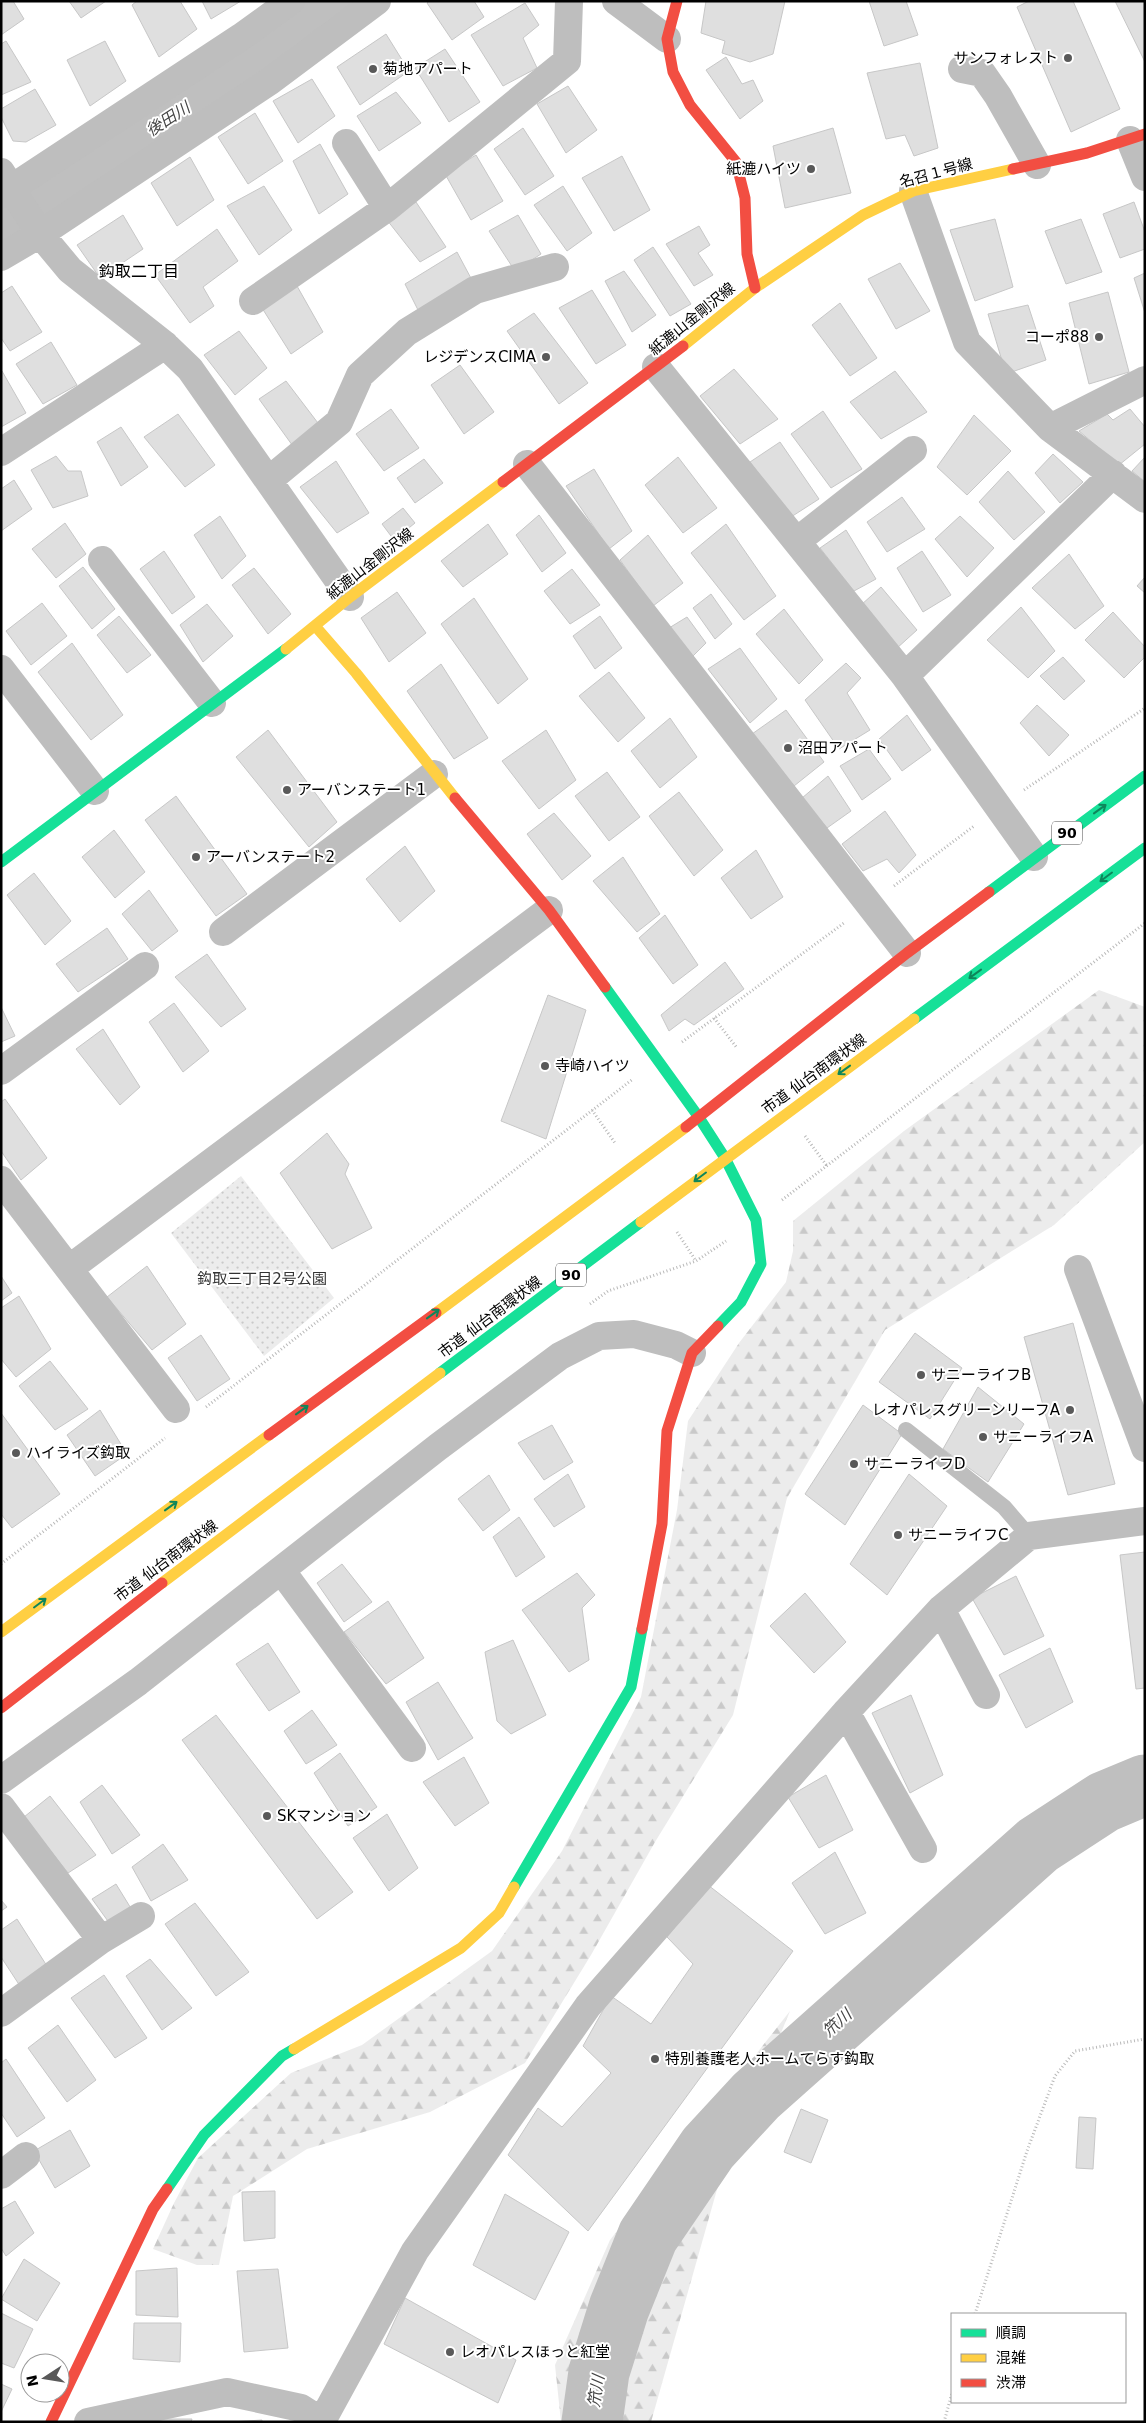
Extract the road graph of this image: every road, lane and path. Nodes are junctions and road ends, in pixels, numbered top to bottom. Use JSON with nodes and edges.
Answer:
{"nodes":[{"id":1,"x":291,"y":1,"type":"edge"},
{"id":2,"x":377,"y":1,"type":"edge"},
{"id":3,"x":569,"y":1,"type":"edge"},
{"id":4,"x":616,"y":1,"type":"edge"},
{"id":5,"x":677,"y":1,"type":"edge"},
{"id":6,"x":667,"y":39,"type":"junction"},
{"id":7,"x":962,"y":68,"type":"dead end"},
{"id":8,"x":1137,"y":137,"type":"edge"},
{"id":9,"x":346,"y":143,"type":"dead end"},
{"id":10,"x":1037,"y":165,"type":"junction"},
{"id":11,"x":1145,"y":178,"type":"edge"},
{"id":12,"x":8,"y":189,"type":"edge"},
{"id":13,"x":913,"y":192,"type":"junction"},
{"id":14,"x":387,"y":208,"type":"junction"},
{"id":15,"x":37,"y":230,"type":"junction"},
{"id":16,"x":1,"y":257,"type":"edge"},
{"id":17,"x":556,"y":267,"type":"dead end"},
{"id":18,"x":755,"y":288,"type":"junction"},
{"id":19,"x":253,"y":301,"type":"dead end"},
{"id":20,"x":165,"y":345,"type":"junction"},
{"id":21,"x":656,"y":367,"type":"junction"},
{"id":22,"x":1145,"y":380,"type":"edge"},
{"id":23,"x":1050,"y":428,"type":"junction"},
{"id":24,"x":913,"y":450,"type":"dead end"},
{"id":25,"x":1,"y":452,"type":"edge"},
{"id":26,"x":527,"y":464,"type":"junction"},
{"id":27,"x":1113,"y":474,"type":"junction"},
{"id":28,"x":269,"y":480,"type":"junction"},
{"id":29,"x":1145,"y":499,"type":"edge"},
{"id":30,"x":796,"y":541,"type":"junction"},
{"id":31,"x":102,"y":560,"type":"dead end"},
{"id":32,"x":350,"y":597,"type":"junction"},
{"id":33,"x":316,"y":627,"type":"junction"},
{"id":34,"x":1,"y":669,"type":"edge"},
{"id":35,"x":905,"y":676,"type":"junction"},
{"id":36,"x":212,"y":703,"type":"junction"},
{"id":37,"x":1145,"y":708,"type":"edge"},
{"id":38,"x":434,"y":774,"type":"junction"},
{"id":39,"x":1145,"y":776,"type":"edge"},
{"id":40,"x":95,"y":791,"type":"junction"},
{"id":41,"x":999,"y":807,"type":"junction"},
{"id":42,"x":1145,"y":848,"type":"edge"},
{"id":43,"x":1034,"y":857,"type":"junction"},
{"id":44,"x":1,"y":862,"type":"edge"},
{"id":45,"x":870,"y":904,"type":"junction"},
{"id":46,"x":549,"y":910,"type":"junction"},
{"id":47,"x":223,"y":932,"type":"dead end"},
{"id":48,"x":907,"y":953,"type":"junction"},
{"id":49,"x":145,"y":966,"type":"dead end"},
{"id":50,"x":657,"y":1060,"type":"junction"},
{"id":51,"x":1,"y":1071,"type":"edge"},
{"id":52,"x":698,"y":1116,"type":"junction"},
{"id":53,"x":725,"y":1158,"type":"junction"},
{"id":54,"x":1,"y":1180,"type":"edge"},
{"id":55,"x":70,"y":1268,"type":"junction"},
{"id":56,"x":1078,"y":1269,"type":"dead end"},
{"id":57,"x":692,"y":1353,"type":"junction"},
{"id":58,"x":187,"y":1411,"type":"joint"},
{"id":59,"x":906,"y":1430,"type":"dead end"},
{"id":60,"x":167,"y":1437,"type":"dead end"},
{"id":61,"x":1145,"y":1448,"type":"edge"},
{"id":62,"x":1145,"y":1521,"type":"edge"},
{"id":63,"x":1029,"y":1536,"type":"junction"},
{"id":64,"x":1,"y":1564,"type":"edge"},
{"id":65,"x":281,"y":1570,"type":"junction"},
{"id":66,"x":941,"y":1609,"type":"junction"},
{"id":67,"x":1,"y":1632,"type":"edge"},
{"id":68,"x":986,"y":1695,"type":"dead end"},
{"id":69,"x":1,"y":1708,"type":"edge"},
{"id":70,"x":846,"y":1712,"type":"junction"},
{"id":71,"x":412,"y":1748,"type":"dead end"},
{"id":72,"x":1,"y":1780,"type":"edge"},
{"id":73,"x":1,"y":1807,"type":"edge"},
{"id":74,"x":923,"y":1849,"type":"dead end"},
{"id":75,"x":141,"y":1916,"type":"dead end"},
{"id":76,"x":101,"y":1940,"type":"junction"},
{"id":77,"x":1,"y":2013,"type":"edge"},
{"id":78,"x":1145,"y":2039,"type":"edge"},
{"id":79,"x":26,"y":2156,"type":"dead end"},
{"id":80,"x":1,"y":2175,"type":"edge"},
{"id":81,"x":975,"y":2313,"type":"edge"},
{"id":82,"x":951,"y":2397,"type":"edge"},
{"id":83,"x":323,"y":2421,"type":"edge"},
{"id":84,"x":51,"y":2422,"type":"edge"},
{"id":85,"x":88,"y":2422,"type":"edge"},
{"id":86,"x":944,"y":2422,"type":"edge"}],
"edges":[{"from":1,"to":12,"type":"street"},
{"from":2,"to":15,"type":"street"},
{"from":3,"to":14,"type":"street"},
{"from":4,"to":6,"type":"street"},
{"from":5,"to":6,"type":"street"},
{"from":6,"to":18,"type":"street"},
{"from":7,"to":10,"type":"street"},
{"from":8,"to":10,"type":"street","name":"名召１号線"},
{"from":8,"to":11,"type":"street"},
{"from":9,"to":14,"type":"street"},
{"from":10,"to":13,"type":"street","name":"名召１号線"},
{"from":12,"to":15,"type":"street"},
{"from":13,"to":18,"type":"street","name":"名召１号線"},
{"from":13,"to":23,"type":"street"},
{"from":14,"to":19,"type":"street"},
{"from":15,"to":16,"type":"street"},
{"from":15,"to":20,"type":"street"},
{"from":17,"to":28,"type":"street"},
{"from":18,"to":21,"type":"street","name":"紙漉山金剛沢線"},
{"from":20,"to":25,"type":"street"},
{"from":20,"to":28,"type":"street"},
{"from":21,"to":26,"type":"street","name":"紙漉山金剛沢線"},
{"from":21,"to":30,"type":"street"},
{"from":22,"to":23,"type":"street"},
{"from":23,"to":27,"type":"street"},
{"from":24,"to":30,"type":"street"},
{"from":26,"to":32,"type":"street","name":"紙漉山金剛沢線"},
{"from":26,"to":45,"type":"street"},
{"from":27,"to":29,"type":"street"},
{"from":27,"to":35,"type":"street"},
{"from":28,"to":32,"type":"street"},
{"from":30,"to":35,"type":"street"},
{"from":31,"to":36,"type":"street"},
{"from":32,"to":33,"type":"street","name":"紙漉山金剛沢線"},
{"from":33,"to":36,"type":"street","name":"紙漉山金剛沢線"},
{"from":33,"to":38,"type":"street"},
{"from":34,"to":40,"type":"street"},
{"from":35,"to":41,"type":"street"},
{"from":36,"to":40,"type":"street","name":"紙漉山金剛沢線"},
{"from":37,"to":41,"type":"path"},
{"from":38,"to":46,"type":"street"},
{"from":38,"to":47,"type":"street"},
{"from":43,"to":39,"type":"street","number":"90","one_way":true},
{"from":40,"to":44,"type":"street","name":"紙漉山金剛沢線"},
{"from":41,"to":43,"type":"street"},
{"from":41,"to":45,"type":"path"},
{"from":42,"to":53,"type":"street","name":"市道 仙台南環状線","number":"90","one_way":true},
{"from":43,"to":48,"type":"street","number":"90"},
{"from":45,"to":48,"type":"street"},
{"from":45,"to":50,"type":"path"},
{"from":46,"to":50,"type":"street"},
{"from":46,"to":55,"type":"street"},
{"from":48,"to":52,"type":"street","number":"90"},
{"from":49,"to":51,"type":"street"},
{"from":50,"to":52,"type":"street"},
{"from":50,"to":58,"type":"path"},
{"from":52,"to":53,"type":"street"},
{"from":67,"to":52,"type":"street","number":"90","one_way":true},
{"from":53,"to":57,"type":"street"},
{"from":53,"to":69,"type":"street","name":"市道 仙台南環状線","number":"90","one_way":true},
{"from":54,"to":55,"type":"street"},
{"from":55,"to":58,"type":"street"},
{"from":56,"to":61,"type":"street"},
{"from":57,"to":65,"type":"street"},
{"from":57,"to":84,"type":"street"},
{"from":59,"to":63,"type":"lane"},
{"from":60,"to":64,"type":"path"},
{"from":62,"to":63,"type":"street"},
{"from":63,"to":66,"type":"street"},
{"from":65,"to":71,"type":"street"},
{"from":65,"to":72,"type":"street"},
{"from":66,"to":68,"type":"street"},
{"from":66,"to":70,"type":"street"},
{"from":70,"to":74,"type":"street"},
{"from":70,"to":83,"type":"street"},
{"from":73,"to":76,"type":"street"},
{"from":75,"to":76,"type":"street"},
{"from":76,"to":77,"type":"street"},
{"from":78,"to":81,"type":"path"},
{"from":79,"to":80,"type":"street"},
{"from":82,"to":86,"type":"path"},
{"from":83,"to":85,"type":"street"}]}
